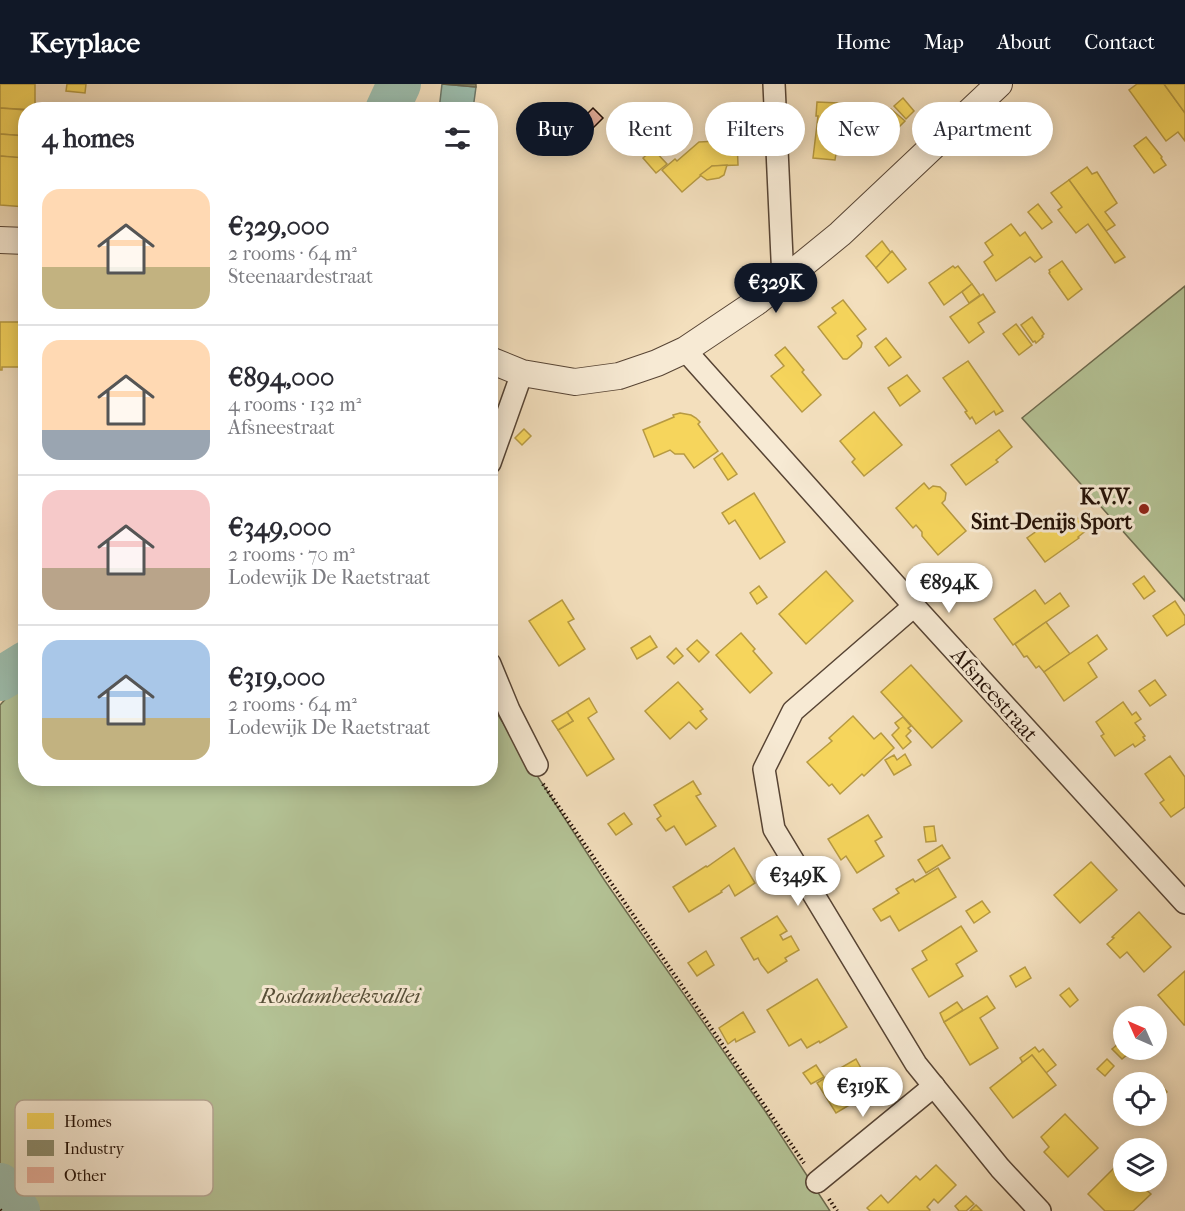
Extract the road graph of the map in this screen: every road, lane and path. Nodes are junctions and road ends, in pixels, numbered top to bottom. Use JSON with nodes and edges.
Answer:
{"nodes":[{"id":1,"x":774,"y":84,"type":"edge"},
{"id":2,"x":999,"y":84,"type":"edge"},
{"id":3,"x":0,"y":240,"type":"edge"},
{"id":4,"x":18,"y":241,"type":"edge"},
{"id":5,"x":783,"y":280,"type":"junction"},
{"id":6,"x":685,"y":350,"type":"junction"},
{"id":7,"x":498,"y":363,"type":"edge"},
{"id":8,"x":522,"y":373,"type":"junction"},
{"id":9,"x":498,"y":440,"type":"edge"},
{"id":10,"x":915,"y":606,"type":"junction"},
{"id":11,"x":498,"y":683,"type":"edge"},
{"id":12,"x":537,"y":765,"type":"joint"},
{"id":13,"x":1185,"y":903,"type":"edge"},
{"id":14,"x":934,"y":1086,"type":"junction"},
{"id":15,"x":817,"y":1182,"type":"junction"},
{"id":16,"x":837,"y":1211,"type":"edge"},
{"id":17,"x":1040,"y":1211,"type":"edge"}],
"edges":[{"from":1,"to":5,"type":"street"},
{"from":2,"to":5,"type":"street"},
{"from":3,"to":4,"type":"street"},
{"from":5,"to":6,"type":"street"},
{"from":6,"to":8,"type":"street"},
{"from":6,"to":10,"type":"street","name":"Afsneestraat"},
{"from":7,"to":8,"type":"street"},
{"from":8,"to":9,"type":"street"},
{"from":10,"to":13,"type":"street","name":"Afsneestraat"},
{"from":10,"to":14,"type":"street"},
{"from":11,"to":12,"type":"street"},
{"from":12,"to":15,"type":"path"},
{"from":14,"to":15,"type":"street"},
{"from":14,"to":17,"type":"street"},
{"from":15,"to":16,"type":"path"}]}
